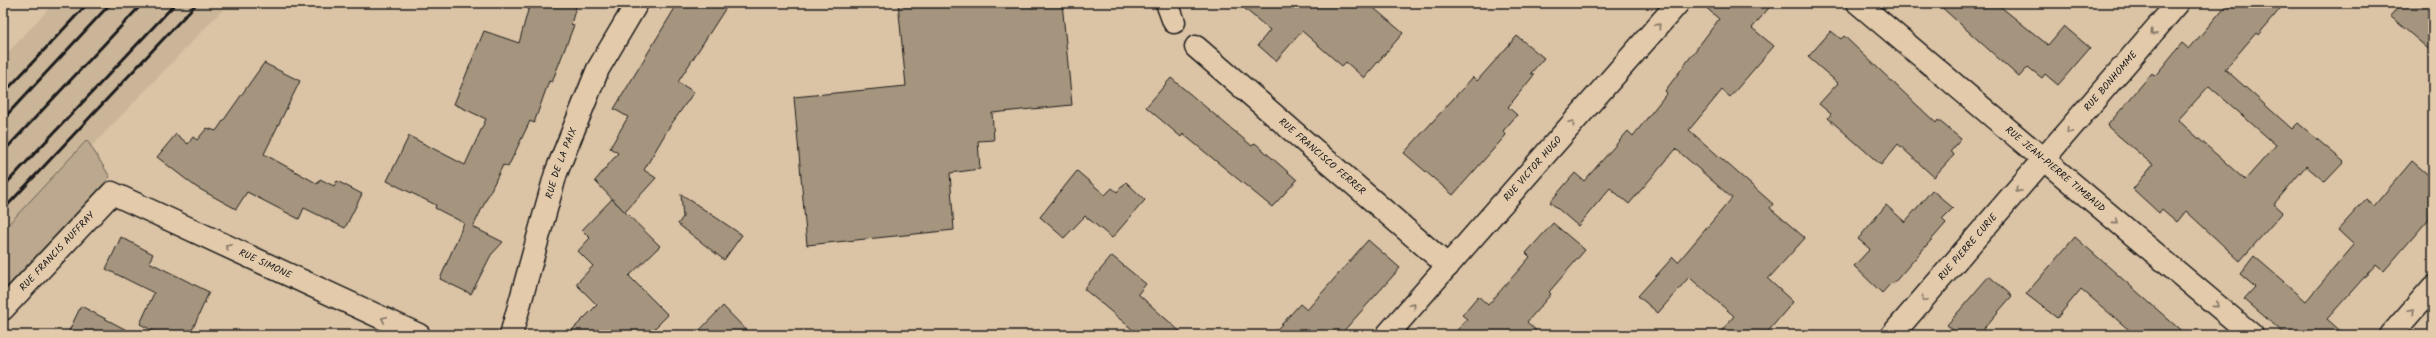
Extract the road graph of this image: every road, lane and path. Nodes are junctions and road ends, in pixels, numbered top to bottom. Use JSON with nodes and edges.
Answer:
{"nodes":[{"id":1,"x":637,"y":3,"type":"edge"},
{"id":2,"x":1678,"y":3,"type":"edge"},
{"id":3,"x":1858,"y":3,"type":"edge"},
{"id":4,"x":2178,"y":3,"type":"edge"},
{"id":5,"x":1196,"y":47,"type":"dead end"},
{"id":6,"x":2044,"y":160,"type":"junction"},
{"id":7,"x":112,"y":194,"type":"joint"},
{"id":8,"x":1448,"y":266,"type":"junction"},
{"id":9,"x":2433,"y":287,"type":"edge"},
{"id":10,"x":3,"y":309,"type":"edge"},
{"id":11,"x":419,"y":335,"type":"edge"},
{"id":12,"x":511,"y":335,"type":"edge"},
{"id":13,"x":1388,"y":335,"type":"edge"},
{"id":14,"x":1892,"y":335,"type":"edge"},
{"id":15,"x":2252,"y":335,"type":"edge"},
{"id":16,"x":2391,"y":335,"type":"edge"}],
"edges":[{"from":1,"to":12,"type":"street","name":"RUE DE LA PAIX"},
{"from":8,"to":2,"type":"street","name":"RUE VICTOR HUGO","one_way":true},
{"from":3,"to":6,"type":"street","name":"RUE JEAN-PIERRE TIMBAUD"},
{"from":4,"to":6,"type":"street","name":"RUE BONHOMME","one_way":true},
{"from":5,"to":8,"type":"street","name":"RUE FRANCISCO FERRER"},
{"from":6,"to":14,"type":"street","name":"RUE PIERRE CURIE","one_way":true},
{"from":6,"to":15,"type":"street","name":"RUE JEAN-PIERRE TIMBAUD","one_way":true},
{"from":7,"to":10,"type":"street","name":"RUE FRANCIS AUFFRAY"},
{"from":11,"to":7,"type":"street","name":"RUE SIMONE","one_way":true},
{"from":13,"to":8,"type":"street","name":"RUE VICTOR HUGO","one_way":true},
{"from":16,"to":9,"type":"street","one_way":true}]}
